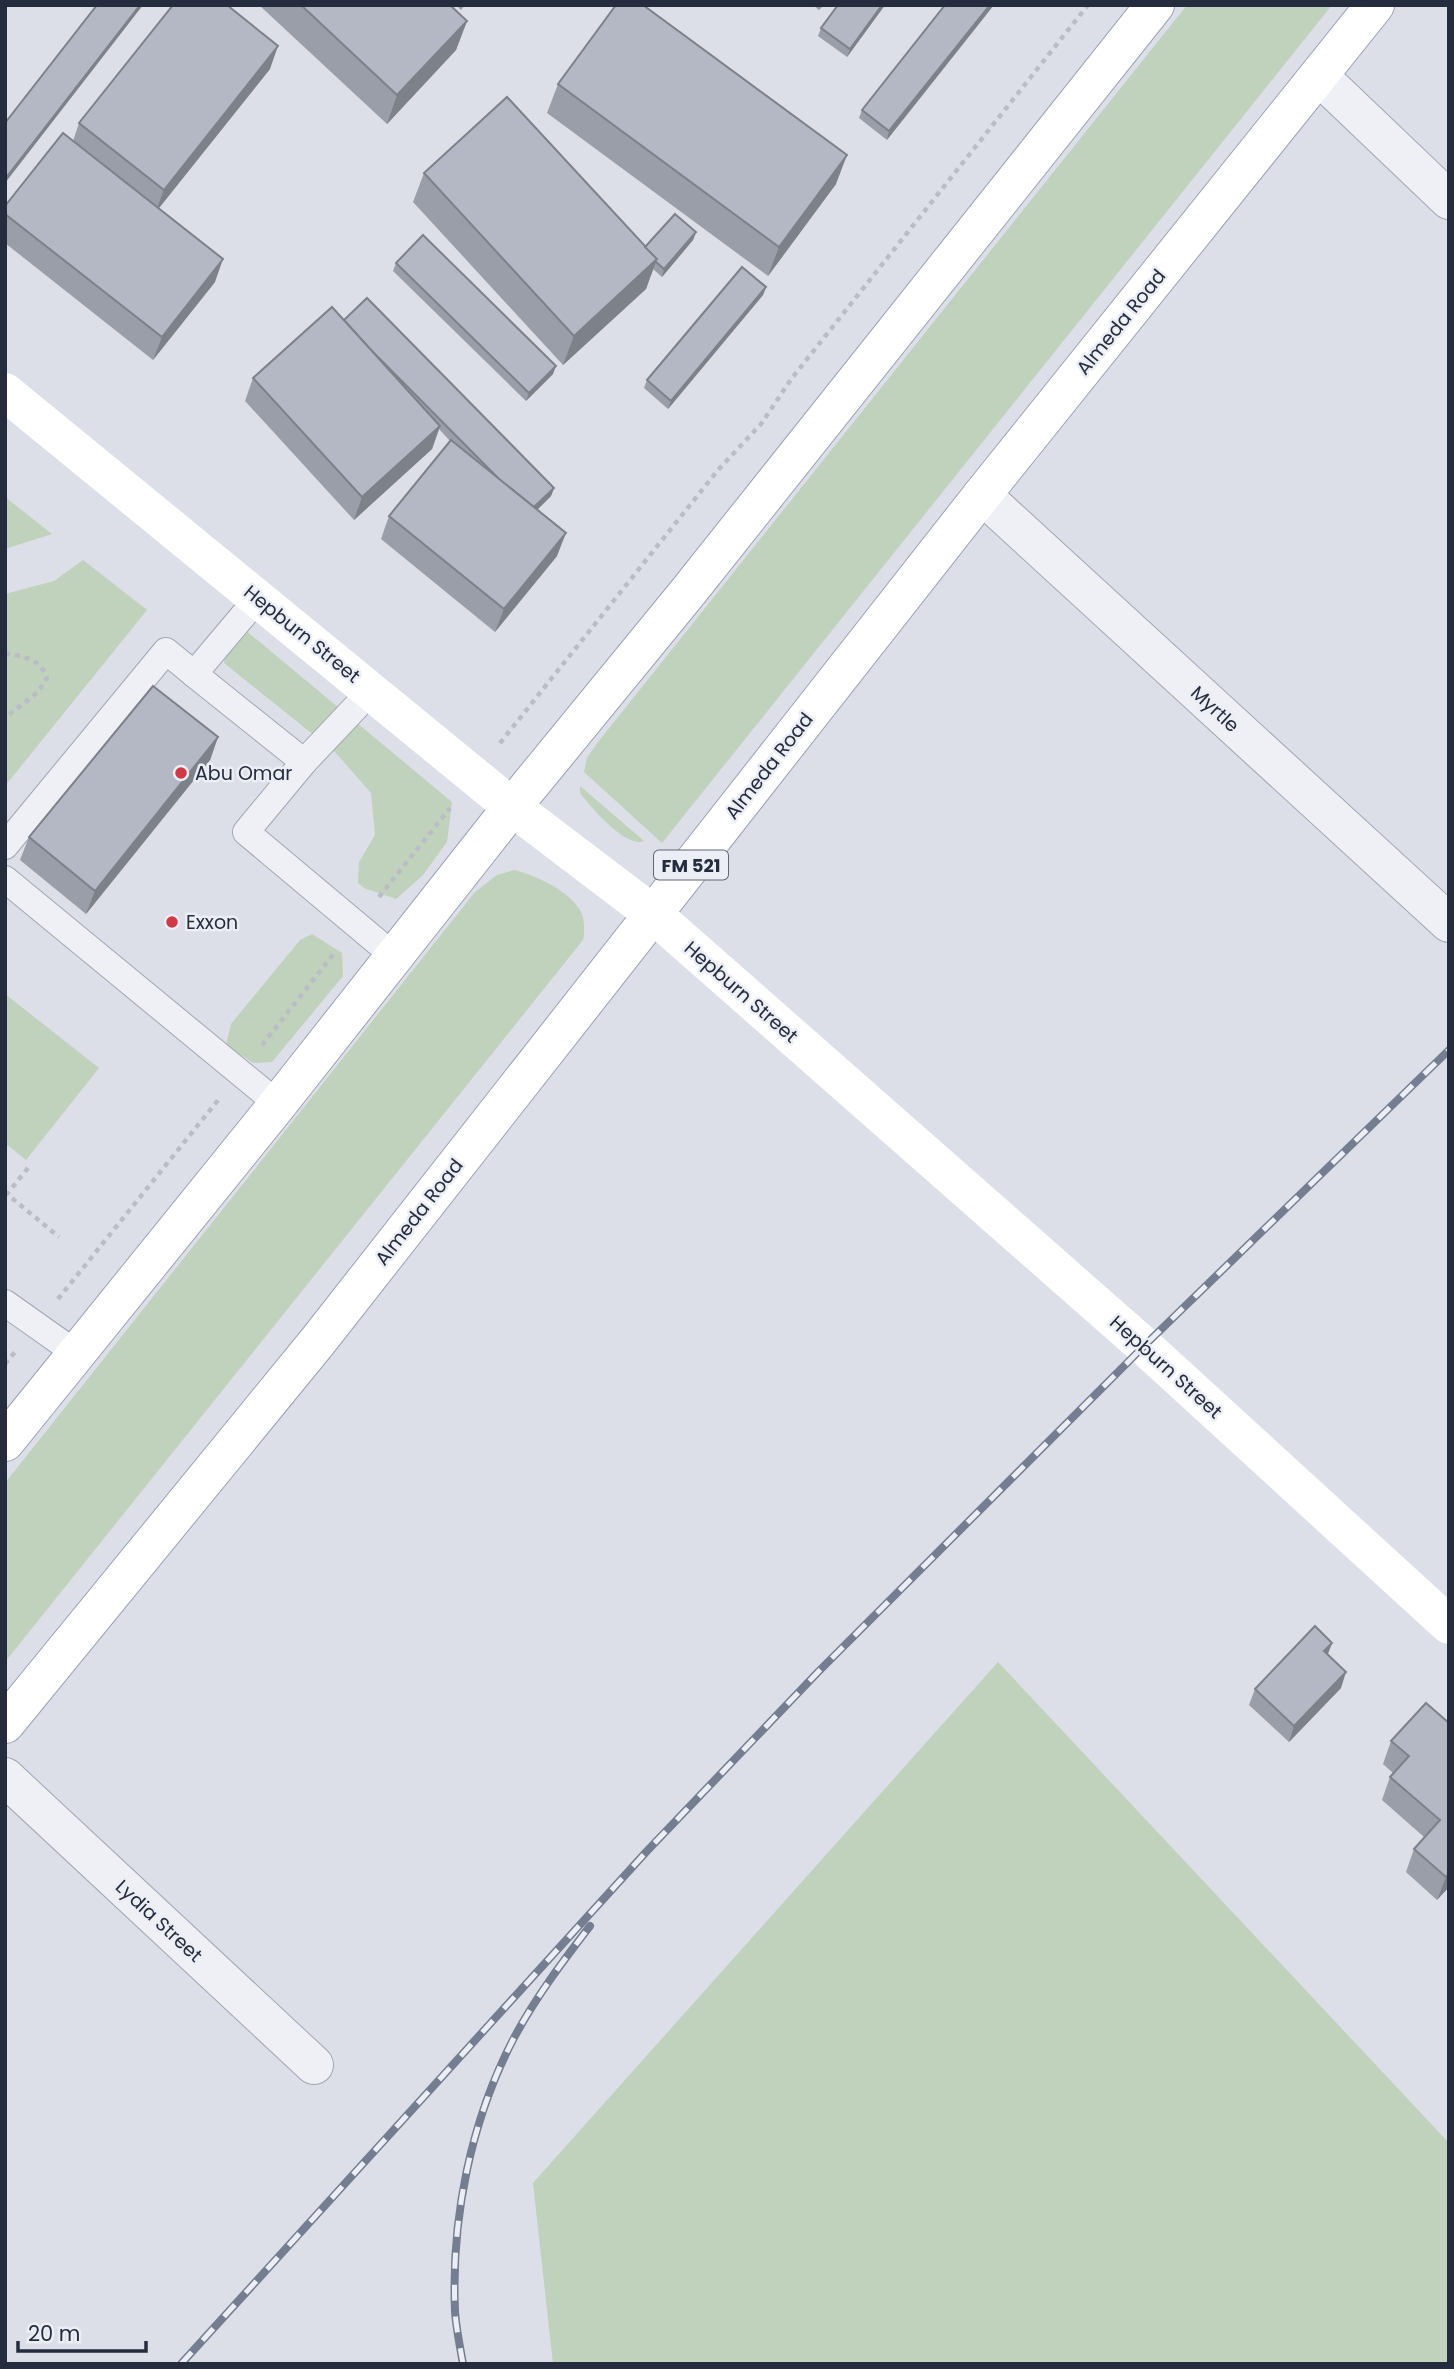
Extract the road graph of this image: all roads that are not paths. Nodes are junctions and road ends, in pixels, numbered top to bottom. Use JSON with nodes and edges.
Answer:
{"nodes":[{"id":1,"x":1155,"y":5,"type":"edge"},
{"id":2,"x":1376,"y":5,"type":"edge"},
{"id":3,"x":1319,"y":76,"type":"junction"},
{"id":4,"x":1449,"y":200,"type":"edge"},
{"id":5,"x":5,"y":392,"type":"edge"},
{"id":6,"x":982,"y":495,"type":"junction"},
{"id":7,"x":258,"y":598,"type":"junction"},
{"id":8,"x":194,"y":674,"type":"junction"},
{"id":9,"x":371,"y":691,"type":"junction"},
{"id":10,"x":304,"y":762,"type":"junction"},
{"id":11,"x":512,"y":807,"type":"junction"},
{"id":12,"x":5,"y":846,"type":"edge"},
{"id":13,"x":5,"y":879,"type":"edge"},
{"id":14,"x":653,"y":914,"type":"junction"},
{"id":15,"x":1449,"y":923,"type":"edge"},
{"id":16,"x":394,"y":956,"type":"junction"},
{"id":17,"x":278,"y":1104,"type":"junction"},
{"id":18,"x":5,"y":1303,"type":"edge"},
{"id":19,"x":77,"y":1354,"type":"junction"},
{"id":20,"x":5,"y":1442,"type":"edge"},
{"id":21,"x":1449,"y":1625,"type":"edge"},
{"id":22,"x":5,"y":1724,"type":"edge"},
{"id":23,"x":5,"y":1777,"type":"edge"},
{"id":24,"x":314,"y":2065,"type":"dead end"}],
"edges":[{"from":1,"to":11,"type":"main road"},
{"from":2,"to":3,"type":"main road","name":"Almeda Road","number":"FM 521"},
{"from":3,"to":4,"type":"street"},
{"from":3,"to":6,"type":"main road","name":"Almeda Road","number":"FM 521"},
{"from":5,"to":7,"type":"main road","name":"Hepburn Street"},
{"from":6,"to":14,"type":"main road","name":"Almeda Road","number":"FM 521"},
{"from":6,"to":15,"type":"street","name":"Myrtle"},
{"from":7,"to":8,"type":"lane"},
{"from":7,"to":9,"type":"main road","name":"Hepburn Street"},
{"from":8,"to":10,"type":"lane"},
{"from":8,"to":12,"type":"lane"},
{"from":9,"to":10,"type":"lane"},
{"from":9,"to":11,"type":"main road","name":"Hepburn Street"},
{"from":10,"to":16,"type":"lane"},
{"from":11,"to":14,"type":"main road","name":"Hepburn Street"},
{"from":11,"to":16,"type":"main road"},
{"from":13,"to":17,"type":"lane"},
{"from":14,"to":21,"type":"main road","name":"Hepburn Street"},
{"from":14,"to":22,"type":"main road","name":"Almeda Road","number":"FM 521"},
{"from":16,"to":17,"type":"main road"},
{"from":17,"to":19,"type":"main road"},
{"from":18,"to":19,"type":"lane"},
{"from":19,"to":20,"type":"main road"},
{"from":23,"to":24,"type":"street","name":"Lydia Street"}]}
